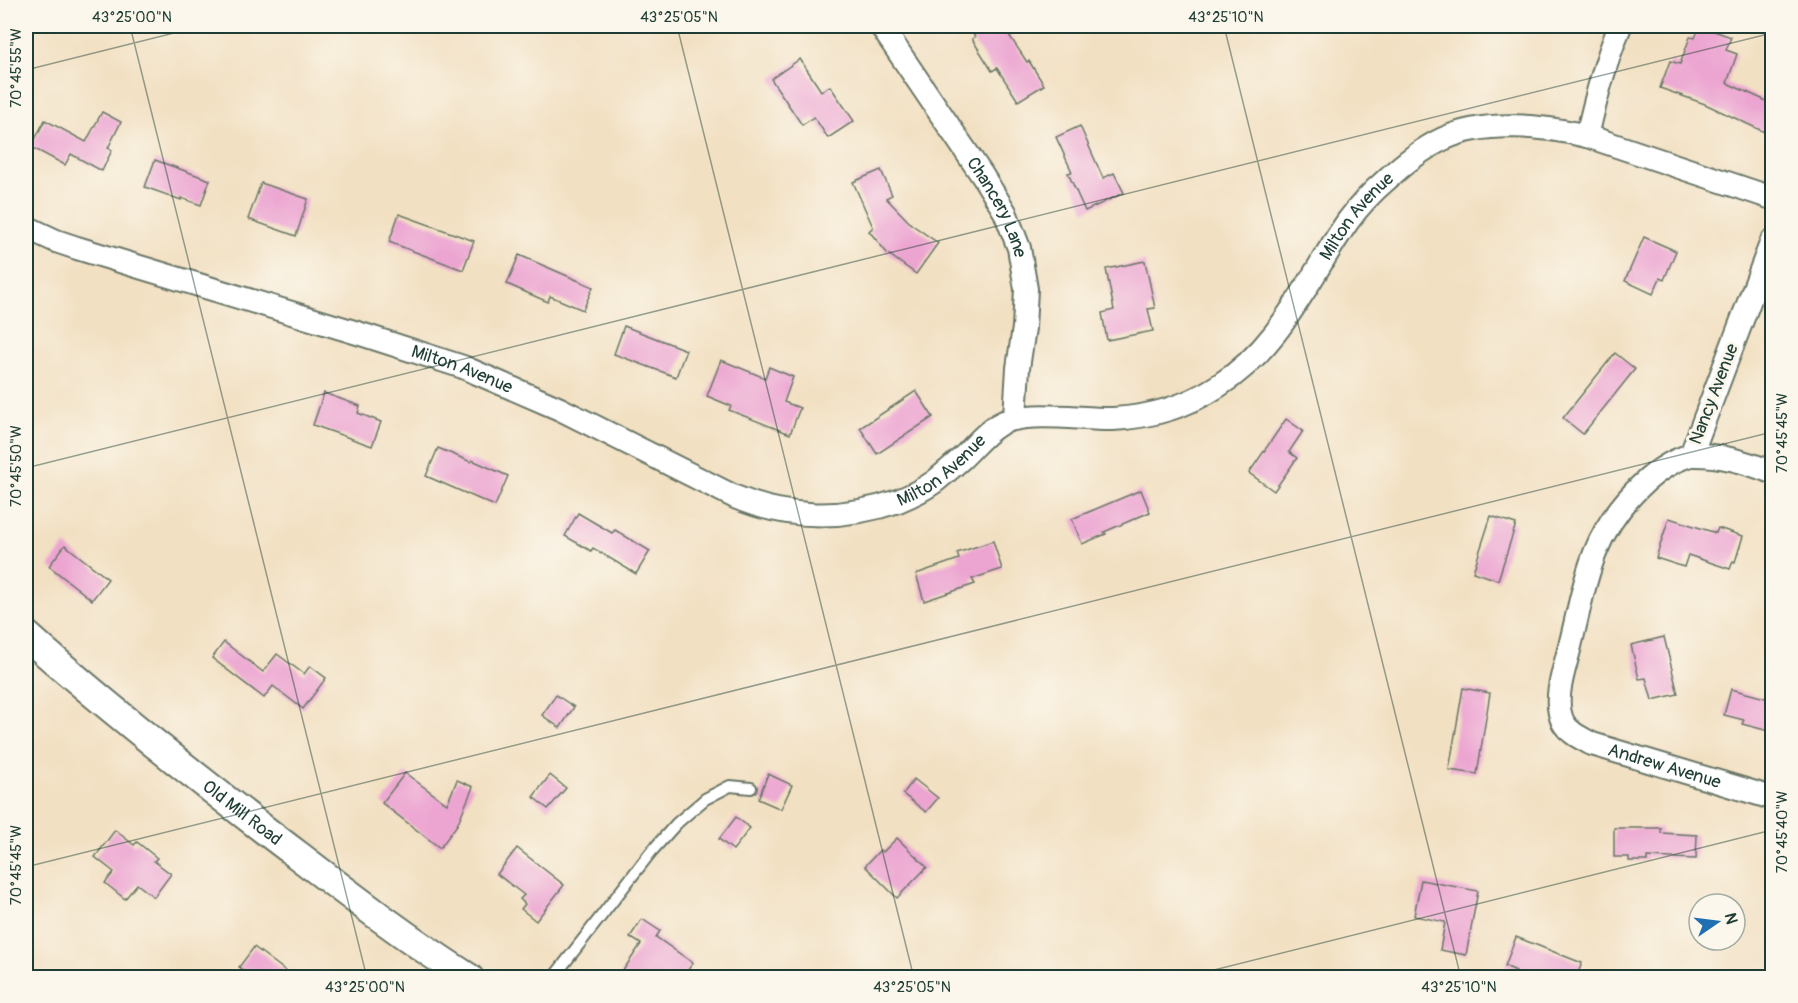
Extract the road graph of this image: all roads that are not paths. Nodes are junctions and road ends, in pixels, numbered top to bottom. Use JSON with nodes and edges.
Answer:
{"nodes":[{"id":1,"x":881,"y":26,"type":"edge"},
{"id":2,"x":1620,"y":26,"type":"edge"},
{"id":3,"x":1587,"y":136,"type":"junction"},
{"id":4,"x":1773,"y":198,"type":"edge"},
{"id":5,"x":26,"y":227,"type":"edge"},
{"id":6,"x":1773,"y":241,"type":"edge"},
{"id":7,"x":1015,"y":417,"type":"junction"},
{"id":8,"x":1690,"y":455,"type":"junction"},
{"id":9,"x":1773,"y":472,"type":"edge"},
{"id":10,"x":26,"y":635,"type":"edge"},
{"id":11,"x":1563,"y":722,"type":"joint"},
{"id":12,"x":751,"y":788,"type":"dead end"},
{"id":13,"x":1773,"y":798,"type":"edge"},
{"id":14,"x":469,"y":978,"type":"edge"},
{"id":15,"x":553,"y":978,"type":"edge"}],
"edges":[{"from":1,"to":7,"type":"street","name":"Chancery Lane"},
{"from":2,"to":3,"type":"street"},
{"from":3,"to":4,"type":"street","name":"Milton Avenue"},
{"from":3,"to":7,"type":"street","name":"Milton Avenue"},
{"from":5,"to":7,"type":"street","name":"Milton Avenue"},
{"from":6,"to":8,"type":"street","name":"Nancy Avenue"},
{"from":8,"to":9,"type":"street"},
{"from":8,"to":11,"type":"street","name":"Nancy Avenue"},
{"from":10,"to":14,"type":"street","name":"Old Mill Road"},
{"from":11,"to":13,"type":"street","name":"Andrew Avenue"},
{"from":12,"to":15,"type":"lane"}]}
